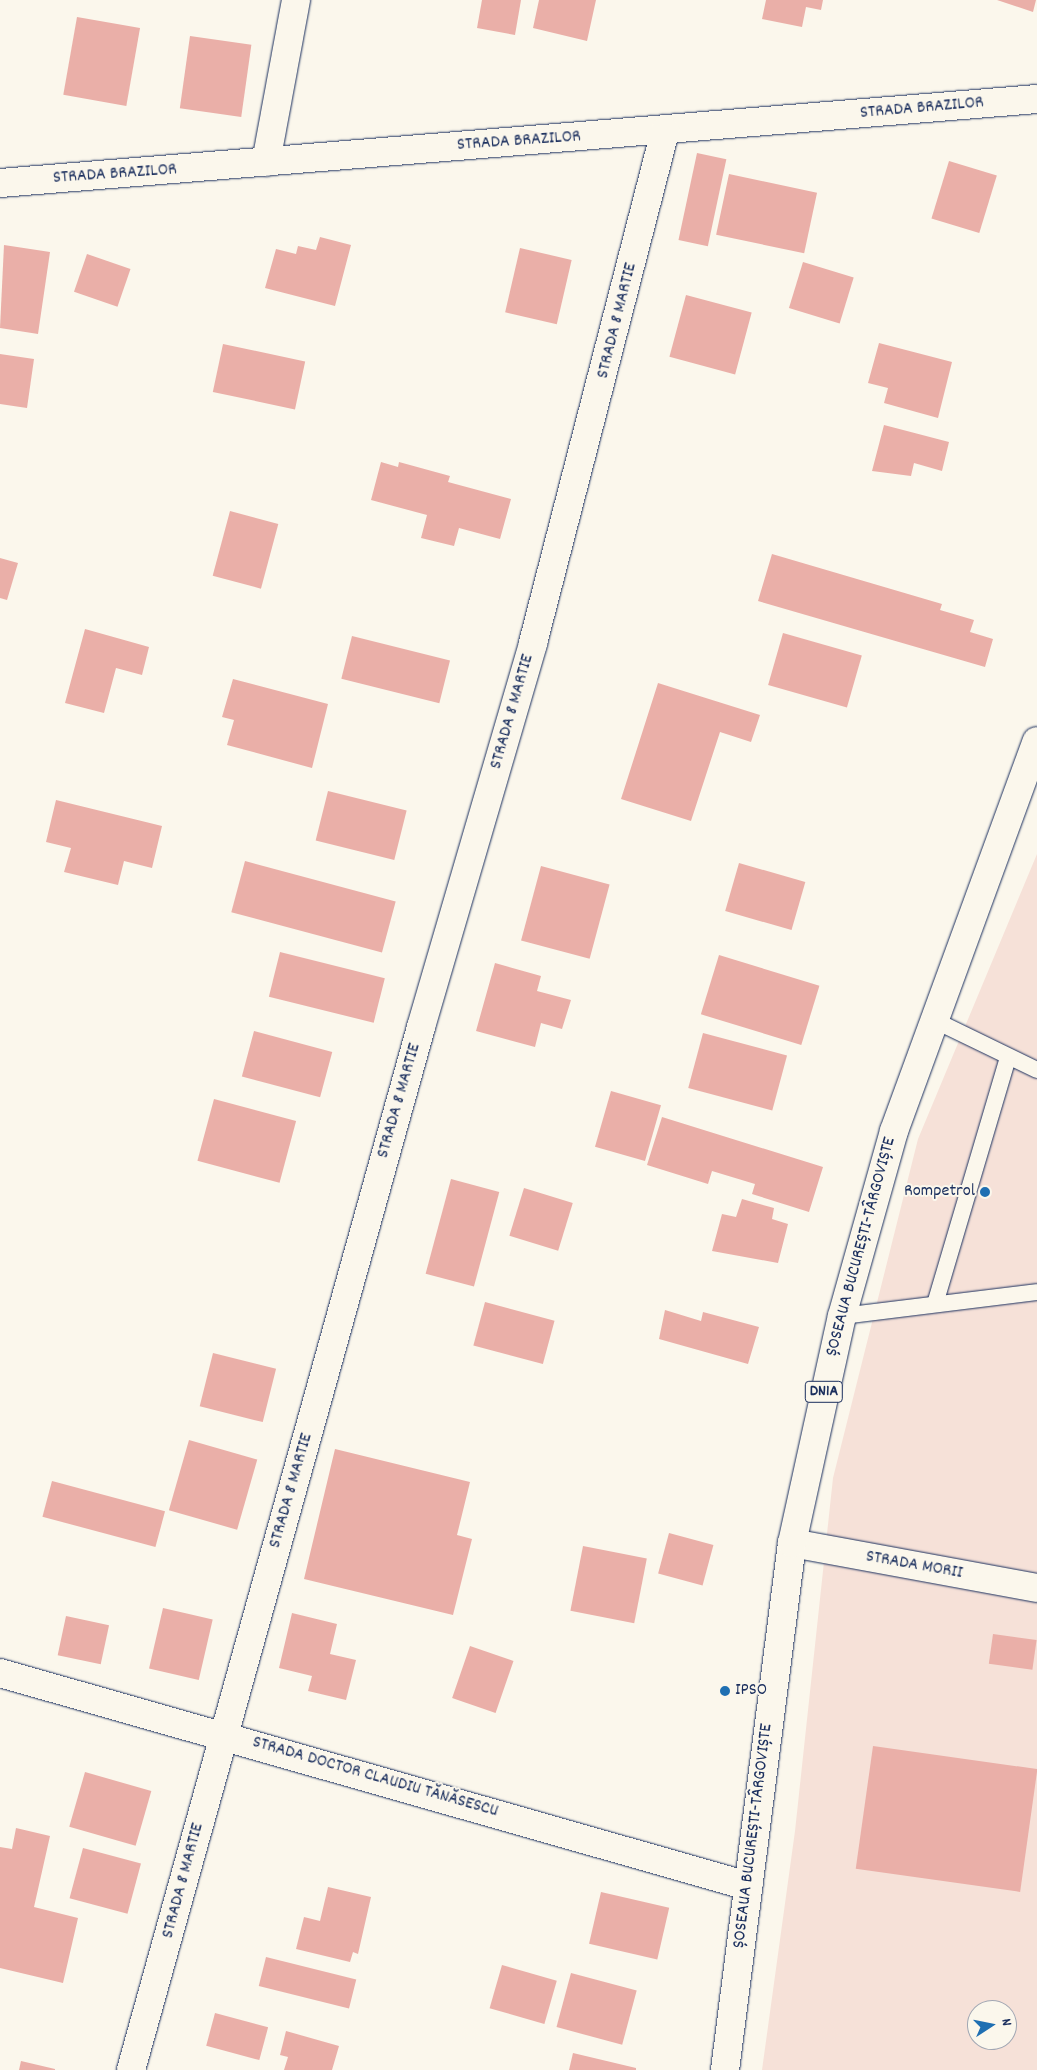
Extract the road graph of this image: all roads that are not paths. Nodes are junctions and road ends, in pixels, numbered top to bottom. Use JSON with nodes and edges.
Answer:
{"nodes":[{"id":1,"x":296,"y":0,"type":"edge"},
{"id":2,"x":1037,"y":99,"type":"edge"},
{"id":3,"x":665,"y":131,"type":"junction"},
{"id":4,"x":266,"y":162,"type":"junction"},
{"id":5,"x":0,"y":183,"type":"edge"},
{"id":6,"x":1037,"y":741,"type":"edge"},
{"id":7,"x":936,"y":1021,"type":"junction"},
{"id":8,"x":1008,"y":1057,"type":"junction"},
{"id":9,"x":1037,"y":1070,"type":"edge"},
{"id":10,"x":1037,"y":1292,"type":"edge"},
{"id":11,"x":935,"y":1304,"type":"junction"},
{"id":12,"x":842,"y":1316,"type":"junction"},
{"id":13,"x":792,"y":1543,"type":"junction"},
{"id":14,"x":1037,"y":1588,"type":"edge"},
{"id":15,"x":0,"y":1673,"type":"edge"},
{"id":16,"x":224,"y":1734,"type":"junction"},
{"id":17,"x":748,"y":1886,"type":"junction"},
{"id":18,"x":132,"y":2070,"type":"edge"},
{"id":19,"x":725,"y":2070,"type":"edge"}],
"edges":[{"from":1,"to":4,"type":"street"},
{"from":2,"to":3,"type":"street","name":"STRADA BRAZILOR"},
{"from":3,"to":4,"type":"street","name":"STRADA BRAZILOR"},
{"from":3,"to":16,"type":"street","name":"STRADA 8 MARTIE"},
{"from":4,"to":5,"type":"street","name":"STRADA BRAZILOR"},
{"from":6,"to":7,"type":"street","name":"ȘOSEAUA BUCUREȘTI-TÂRGOVIȘTE","number":"DN1A"},
{"from":7,"to":8,"type":"lane"},
{"from":7,"to":12,"type":"street","name":"ȘOSEAUA BUCUREȘTI-TÂRGOVIȘTE","number":"DN1A"},
{"from":8,"to":9,"type":"lane"},
{"from":8,"to":11,"type":"lane"},
{"from":10,"to":11,"type":"lane"},
{"from":11,"to":12,"type":"lane"},
{"from":12,"to":13,"type":"street","name":"ȘOSEAUA BUCUREȘTI-TÂRGOVIȘTE","number":"DN1A"},
{"from":13,"to":14,"type":"street","name":"STRADA MORII"},
{"from":13,"to":17,"type":"street","name":"ȘOSEAUA BUCUREȘTI-TÂRGOVIȘTE","number":"DN1A"},
{"from":15,"to":16,"type":"street","name":"STRADA DOCTOR CLAUDIU TĂNĂSESCU"},
{"from":16,"to":17,"type":"street","name":"STRADA DOCTOR CLAUDIU TĂNĂSESCU"},
{"from":16,"to":18,"type":"street","name":"STRADA 8 MARTIE"},
{"from":17,"to":19,"type":"street","name":"ȘOSEAUA BUCUREȘTI-TÂRGOVIȘTE","number":"DN1A"}]}
